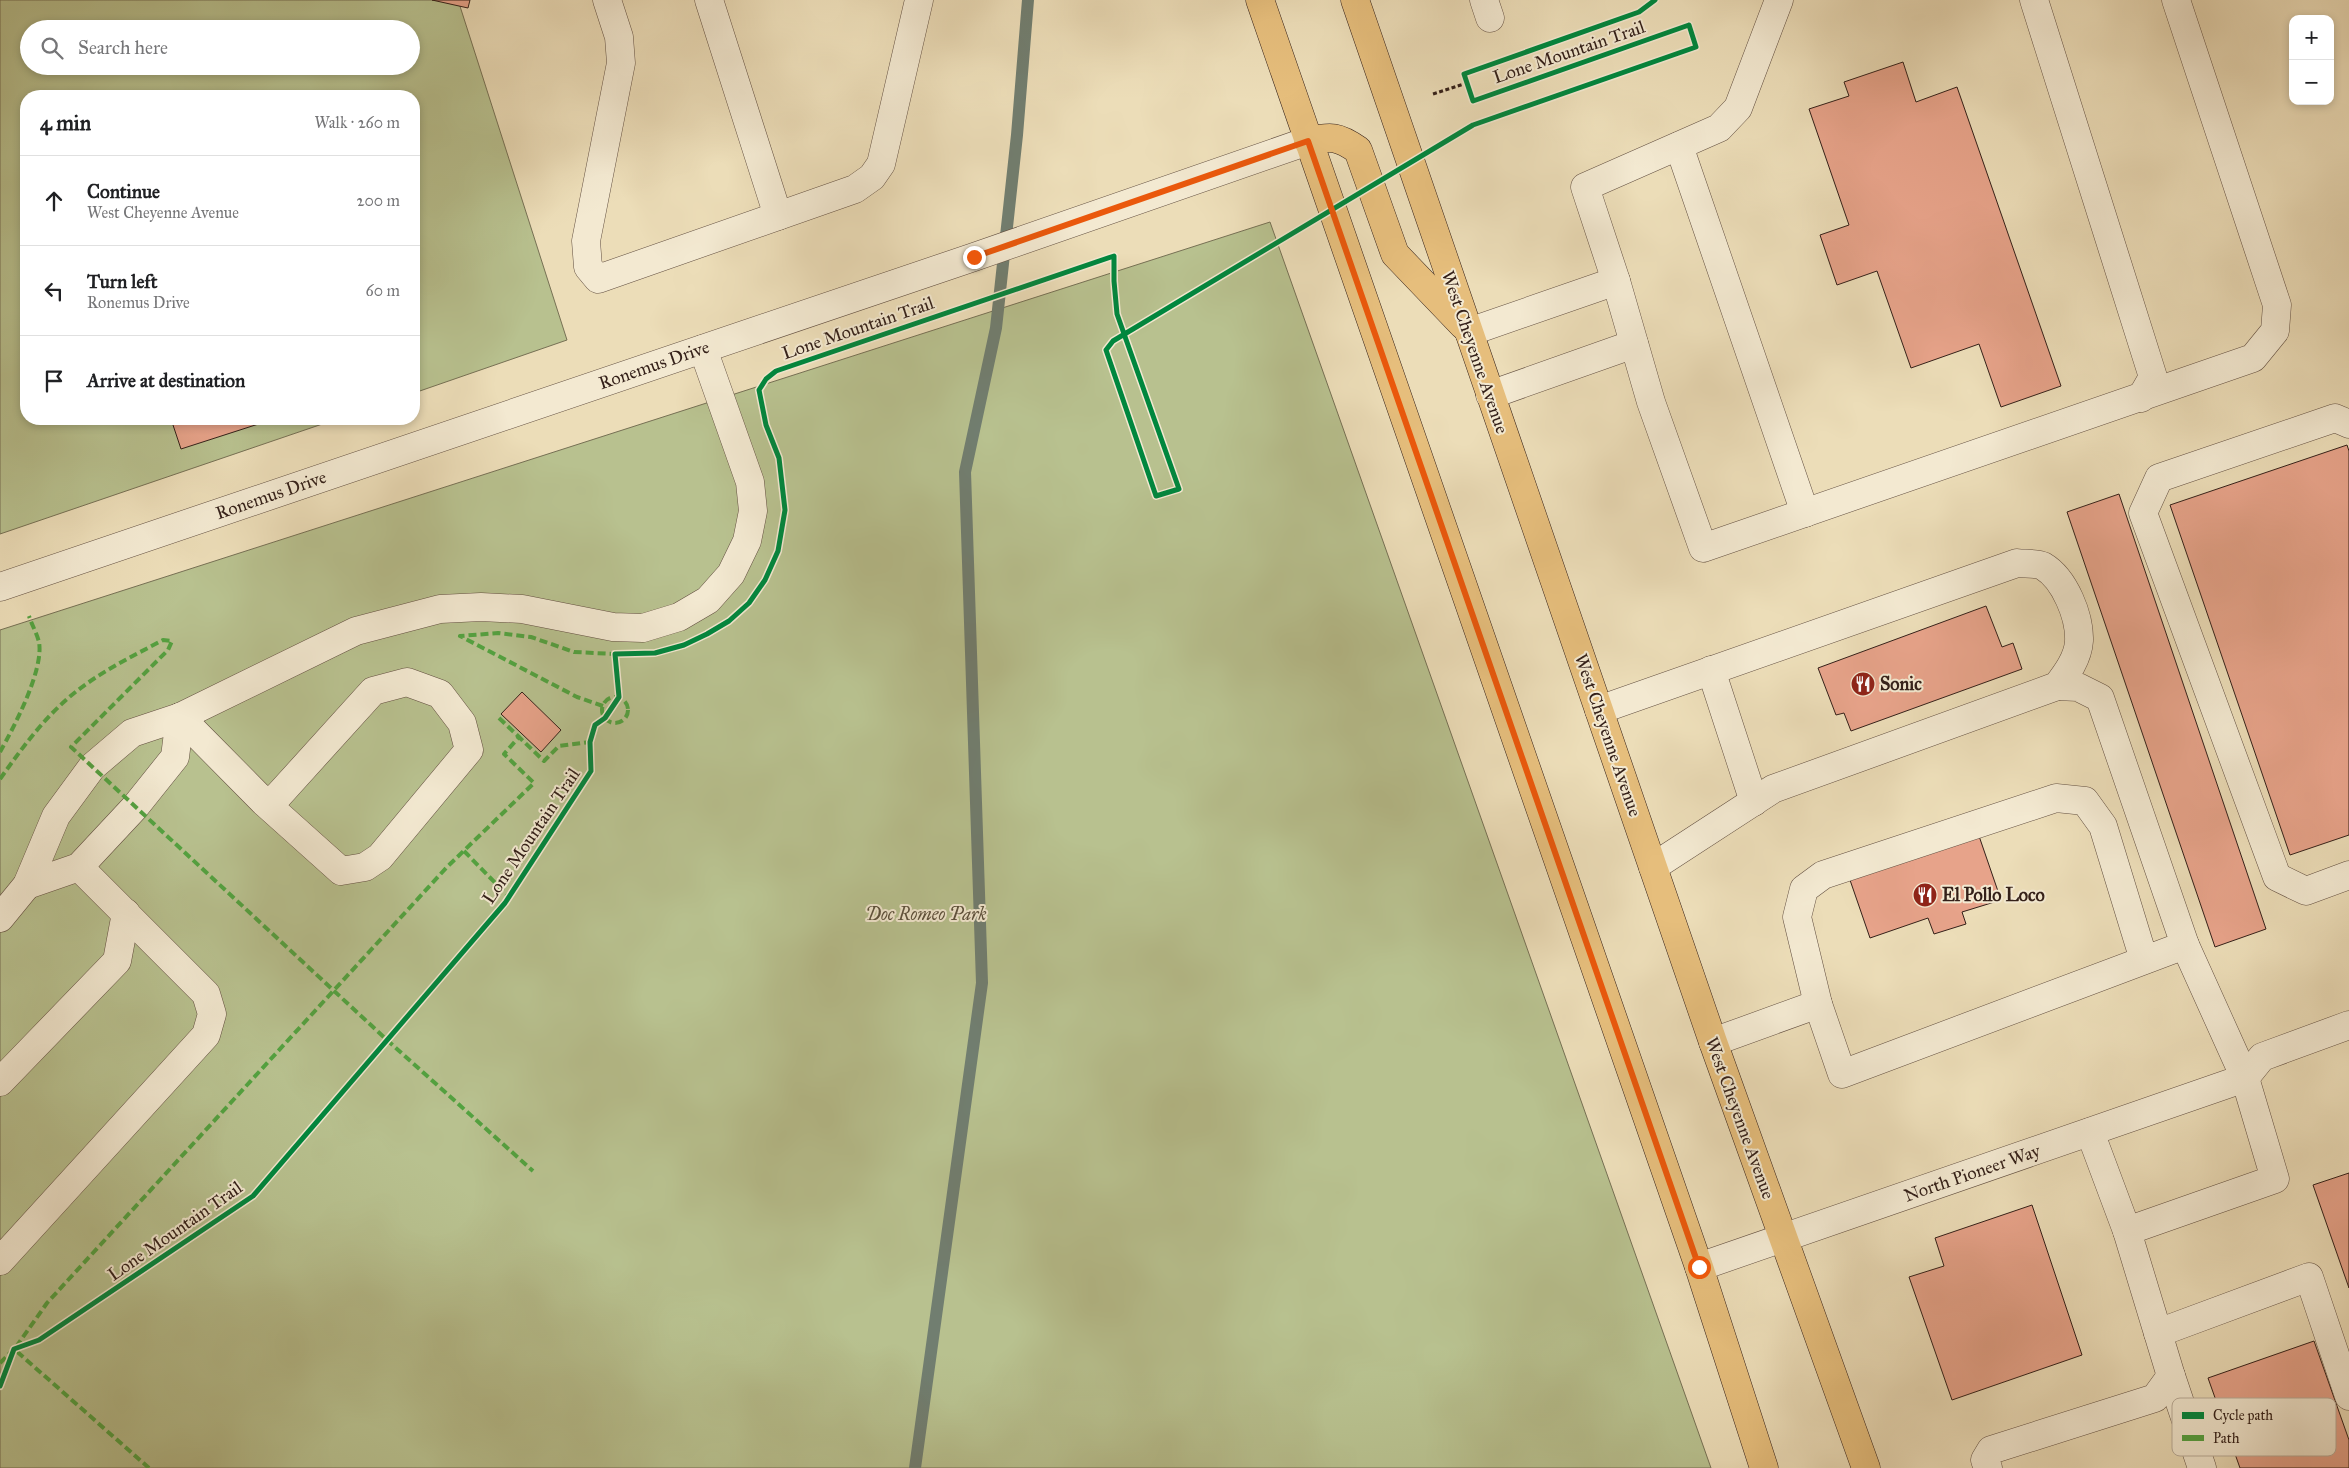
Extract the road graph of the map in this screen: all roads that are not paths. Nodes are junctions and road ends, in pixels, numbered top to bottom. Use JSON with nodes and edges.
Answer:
{"nodes":[{"id":1,"x":607,"y":0,"type":"edge"},
{"id":2,"x":709,"y":0,"type":"edge"},
{"id":3,"x":919,"y":0,"type":"edge"},
{"id":4,"x":1260,"y":0,"type":"edge"},
{"id":5,"x":1354,"y":0,"type":"edge"},
{"id":6,"x":1779,"y":0,"type":"edge"},
{"id":7,"x":2034,"y":0,"type":"edge"},
{"id":8,"x":2176,"y":0,"type":"edge"},
{"id":9,"x":1308,"y":141,"type":"junction"},
{"id":10,"x":1679,"y":146,"type":"junction"},
{"id":11,"x":778,"y":216,"type":"junction"},
{"id":12,"x":1616,"y":281,"type":"junction"},
{"id":13,"x":1469,"y":332,"type":"junction"},
{"id":14,"x":1634,"y":344,"type":"junction"},
{"id":15,"x":703,"y":349,"type":"junction"},
{"id":16,"x":1490,"y":395,"type":"junction"},
{"id":17,"x":2141,"y":398,"type":"junction"},
{"id":18,"x":2349,"y":424,"type":"edge"},
{"id":19,"x":1805,"y":513,"type":"junction"},
{"id":20,"x":0,"y":587,"type":"edge"},
{"id":21,"x":1711,"y":670,"type":"junction"},
{"id":22,"x":2058,"y":686,"type":"junction"},
{"id":23,"x":1599,"y":710,"type":"junction"},
{"id":24,"x":180,"y":717,"type":"junction"},
{"id":25,"x":264,"y":802,"type":"junction"},
{"id":26,"x":1754,"y":802,"type":"junction"},
{"id":27,"x":79,"y":867,"type":"junction"},
{"id":28,"x":1653,"y":867,"type":"junction"},
{"id":29,"x":2349,"y":875,"type":"edge"},
{"id":30,"x":27,"y":885,"type":"junction"},
{"id":31,"x":126,"y":913,"type":"junction"},
{"id":32,"x":0,"y":918,"type":"edge"},
{"id":33,"x":2185,"y":946,"type":"junction"},
{"id":34,"x":2144,"y":960,"type":"junction"},
{"id":35,"x":1818,"y":1004,"type":"junction"},
{"id":36,"x":2349,"y":1025,"type":"edge"},
{"id":37,"x":1712,"y":1042,"type":"junction"},
{"id":38,"x":2245,"y":1078,"type":"junction"},
{"id":39,"x":0,"y":1082,"type":"edge"},
{"id":40,"x":2090,"y":1132,"type":"junction"},
{"id":41,"x":2127,"y":1231,"type":"junction"},
{"id":42,"x":1783,"y":1237,"type":"junction"},
{"id":43,"x":0,"y":1261,"type":"edge"},
{"id":44,"x":1699,"y":1267,"type":"junction"},
{"id":45,"x":2158,"y":1332,"type":"junction"},
{"id":46,"x":2171,"y":1376,"type":"junction"},
{"id":47,"x":2349,"y":1396,"type":"edge"},
{"id":48,"x":2178,"y":1398,"type":"edge"},
{"id":49,"x":2198,"y":1456,"type":"edge"},
{"id":50,"x":1764,"y":1468,"type":"edge"},
{"id":51,"x":1866,"y":1468,"type":"edge"},
{"id":52,"x":1988,"y":1468,"type":"edge"},
{"id":53,"x":2202,"y":1468,"type":"edge"}],
"edges":[{"from":1,"to":11,"type":"street"},
{"from":2,"to":11,"type":"street"},
{"from":3,"to":11,"type":"street"},
{"from":4,"to":9,"type":"main road"},
{"from":5,"to":13,"type":"main road","name":"West Cheyenne Avenue"},
{"from":6,"to":10,"type":"street"},
{"from":7,"to":17,"type":"street"},
{"from":8,"to":17,"type":"street"},
{"from":9,"to":13,"type":"main road"},
{"from":9,"to":15,"type":"street","name":"Ronemus Drive"},
{"from":9,"to":44,"type":"main road"},
{"from":10,"to":12,"type":"street"},
{"from":10,"to":19,"type":"street"},
{"from":12,"to":13,"type":"street"},
{"from":12,"to":14,"type":"street"},
{"from":13,"to":16,"type":"main road","name":"West Cheyenne Avenue"},
{"from":14,"to":16,"type":"street"},
{"from":14,"to":19,"type":"street"},
{"from":15,"to":20,"type":"street","name":"Ronemus Drive"},
{"from":15,"to":24,"type":"street"},
{"from":16,"to":23,"type":"main road","name":"West Cheyenne Avenue"},
{"from":17,"to":19,"type":"street"},
{"from":18,"to":29,"type":"street"},
{"from":21,"to":22,"type":"street"},
{"from":21,"to":23,"type":"street"},
{"from":21,"to":26,"type":"street"},
{"from":22,"to":26,"type":"street"},
{"from":22,"to":33,"type":"street"},
{"from":23,"to":28,"type":"main road","name":"West Cheyenne Avenue"},
{"from":24,"to":25,"type":"street"},
{"from":24,"to":27,"type":"street"},
{"from":24,"to":30,"type":"street"},
{"from":25,"to":25,"type":"street"},
{"from":26,"to":28,"type":"street"},
{"from":27,"to":30,"type":"street"},
{"from":27,"to":31,"type":"street"},
{"from":28,"to":37,"type":"main road","name":"West Cheyenne Avenue"},
{"from":30,"to":32,"type":"street"},
{"from":31,"to":39,"type":"street"},
{"from":31,"to":43,"type":"street"},
{"from":33,"to":34,"type":"street"},
{"from":33,"to":38,"type":"street"},
{"from":34,"to":35,"type":"street"},
{"from":34,"to":35,"type":"street"},
{"from":35,"to":37,"type":"street"},
{"from":36,"to":38,"type":"street"},
{"from":37,"to":42,"type":"main road","name":"West Cheyenne Avenue"},
{"from":38,"to":40,"type":"street","name":"North Pioneer Way"},
{"from":38,"to":41,"type":"street"},
{"from":40,"to":41,"type":"street"},
{"from":40,"to":42,"type":"street","name":"North Pioneer Way"},
{"from":41,"to":45,"type":"street"},
{"from":42,"to":44,"type":"street","name":"North Pioneer Way"},
{"from":42,"to":51,"type":"main road","name":"West Cheyenne Avenue"},
{"from":44,"to":50,"type":"main road"},
{"from":45,"to":46,"type":"street"},
{"from":45,"to":47,"type":"street"},
{"from":46,"to":48,"type":"street"},
{"from":46,"to":52,"type":"street"},
{"from":49,"to":53,"type":"street"}]}
